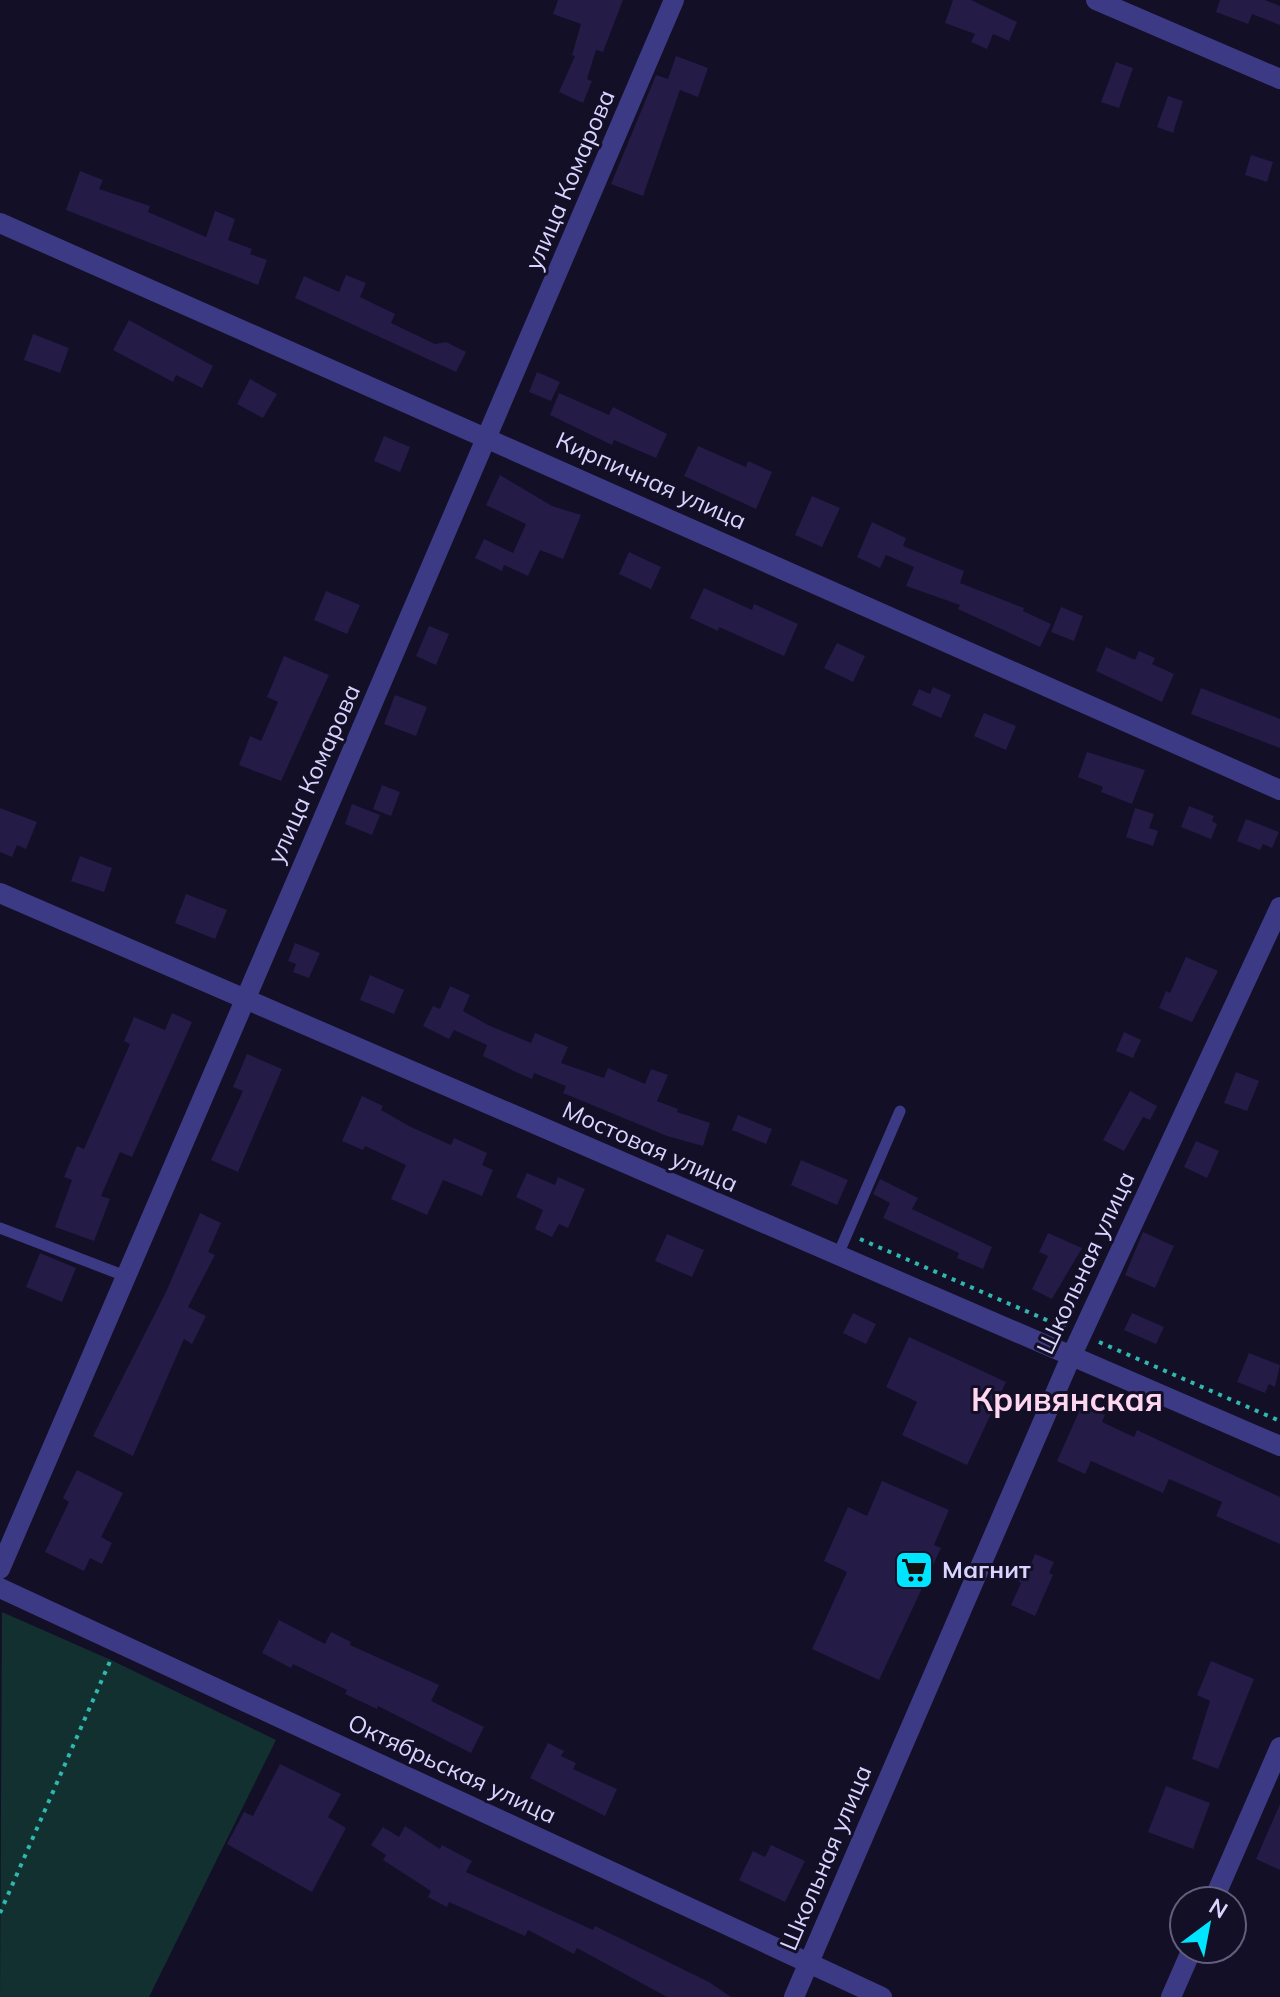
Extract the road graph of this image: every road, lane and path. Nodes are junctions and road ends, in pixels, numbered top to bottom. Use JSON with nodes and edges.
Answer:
{"nodes":[{"id":1,"x":674,"y":0,"type":"edge"},
{"id":2,"x":1096,"y":0,"type":"edge"},
{"id":3,"x":1280,"y":79,"type":"edge"},
{"id":4,"x":0,"y":223,"type":"edge"},
{"id":5,"x":490,"y":437,"type":"junction"},
{"id":6,"x":1280,"y":790,"type":"edge"},
{"id":7,"x":0,"y":893,"type":"edge"},
{"id":8,"x":1280,"y":907,"type":"edge"},
{"id":9,"x":244,"y":998,"type":"junction"},
{"id":10,"x":900,"y":1111,"type":"dead end"},
{"id":11,"x":0,"y":1228,"type":"edge"},
{"id":12,"x":837,"y":1257,"type":"junction"},
{"id":13,"x":125,"y":1276,"type":"junction"},
{"id":14,"x":1070,"y":1359,"type":"junction"},
{"id":15,"x":1280,"y":1446,"type":"edge"},
{"id":16,"x":0,"y":1569,"type":"edge"},
{"id":17,"x":0,"y":1588,"type":"edge"},
{"id":18,"x":118,"y":1643,"type":"junction"},
{"id":19,"x":1280,"y":1747,"type":"edge"},
{"id":20,"x":1220,"y":1885,"type":"edge"},
{"id":21,"x":0,"y":1913,"type":"edge"},
{"id":22,"x":809,"y":1964,"type":"junction"},
{"id":23,"x":1185,"y":1965,"type":"edge"},
{"id":24,"x":794,"y":1997,"type":"edge"},
{"id":25,"x":882,"y":1997,"type":"edge"},
{"id":26,"x":1171,"y":1997,"type":"edge"}],
"edges":[{"from":1,"to":5,"type":"street","name":"улица Комарова"},
{"from":2,"to":3,"type":"street"},
{"from":4,"to":5,"type":"street","name":"Кирпичная улица"},
{"from":5,"to":6,"type":"street","name":"Кирпичная улица"},
{"from":5,"to":9,"type":"street","name":"улица Комарова"},
{"from":7,"to":9,"type":"street","name":"Мостовая улица"},
{"from":8,"to":14,"type":"street","name":"Школьная улица"},
{"from":9,"to":12,"type":"street","name":"Мостовая улица"},
{"from":9,"to":13,"type":"street","name":"улица Комарова"},
{"from":10,"to":12,"type":"lane"},
{"from":11,"to":13,"type":"lane"},
{"from":12,"to":14,"type":"street","name":"Мостовая улица"},
{"from":13,"to":16,"type":"street","name":"улица Комарова"},
{"from":14,"to":15,"type":"street","name":"Мостовая улица"},
{"from":14,"to":22,"type":"street","name":"Школьная улица"},
{"from":17,"to":18,"type":"street","name":"Октябрьская улица"},
{"from":18,"to":21,"type":"path"},
{"from":18,"to":22,"type":"street","name":"Октябрьская улица"},
{"from":19,"to":20,"type":"street"},
{"from":22,"to":24,"type":"street","name":"Школьная улица"},
{"from":22,"to":25,"type":"street","name":"Октябрьская улица"},
{"from":23,"to":26,"type":"street"}]}
